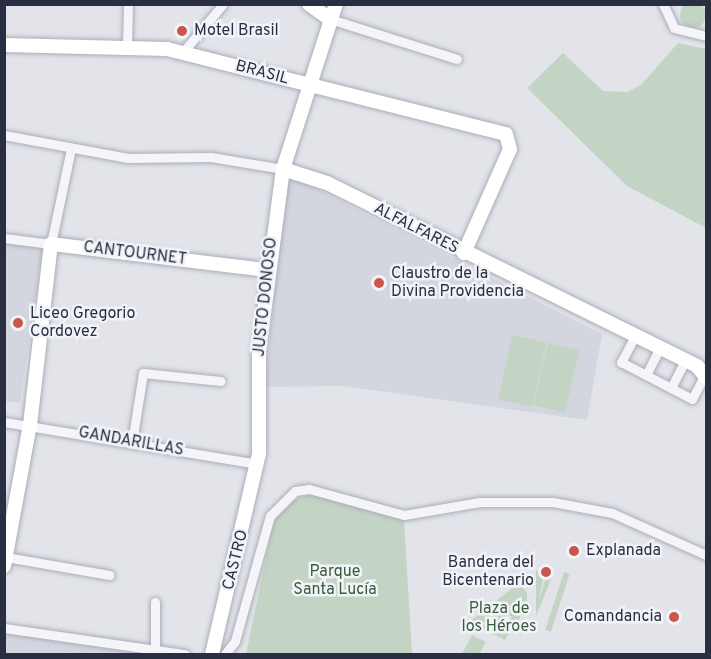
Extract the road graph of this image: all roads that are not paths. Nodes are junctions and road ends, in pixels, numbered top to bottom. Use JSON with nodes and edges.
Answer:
{"nodes":[{"id":1,"x":128,"y":4,"type":"edge"},
{"id":2,"x":223,"y":4,"type":"edge"},
{"id":3,"x":309,"y":4,"type":"edge"},
{"id":4,"x":336,"y":4,"type":"edge"},
{"id":5,"x":342,"y":4,"type":"edge"},
{"id":6,"x":663,"y":4,"type":"edge"},
{"id":7,"x":333,"y":21,"type":"junction"},
{"id":8,"x":706,"y":36,"type":"edge"},
{"id":9,"x":4,"y":45,"type":"edge"},
{"id":10,"x":127,"y":45,"type":"junction"},
{"id":11,"x":183,"y":52,"type":"junction"},
{"id":12,"x":457,"y":59,"type":"dead end"},
{"id":13,"x":311,"y":85,"type":"junction"},
{"id":14,"x":4,"y":135,"type":"edge"},
{"id":15,"x":71,"y":148,"type":"junction"},
{"id":16,"x":283,"y":169,"type":"junction"},
{"id":17,"x":4,"y":238,"type":"edge"},
{"id":18,"x":51,"y":244,"type":"junction"},
{"id":19,"x":464,"y":253,"type":"junction"},
{"id":20,"x":266,"y":270,"type":"junction"},
{"id":21,"x":635,"y":336,"type":"junction"},
{"id":22,"x":660,"y":348,"type":"junction"},
{"id":23,"x":686,"y":360,"type":"junction"},
{"id":24,"x":646,"y":375,"type":"junction"},
{"id":25,"x":706,"y":376,"type":"edge"},
{"id":26,"x":221,"y":381,"type":"dead end"},
{"id":27,"x":671,"y":388,"type":"junction"},
{"id":28,"x":4,"y":422,"type":"edge"},
{"id":29,"x":30,"y":425,"type":"junction"},
{"id":30,"x":132,"y":442,"type":"junction"},
{"id":31,"x":257,"y":464,"type":"junction"},
{"id":32,"x":706,"y":555,"type":"edge"},
{"id":33,"x":5,"y":562,"type":"edge"},
{"id":34,"x":109,"y":575,"type":"dead end"},
{"id":35,"x":155,"y":602,"type":"dead end"},
{"id":36,"x":4,"y":628,"type":"edge"},
{"id":37,"x":155,"y":652,"type":"edge"},
{"id":38,"x":185,"y":654,"type":"edge"},
{"id":39,"x":212,"y":654,"type":"edge"},
{"id":40,"x":225,"y":654,"type":"edge"}],
"edges":[{"from":1,"to":10,"type":"street"},
{"from":2,"to":11,"type":"street"},
{"from":3,"to":7,"type":"street"},
{"from":4,"to":7,"type":"street","name":"JUSTO DONOSO"},
{"from":5,"to":7,"type":"street","name":"JUSTO DONOSO"},
{"from":6,"to":8,"type":"street"},
{"from":7,"to":12,"type":"street"},
{"from":7,"to":13,"type":"street","name":"JUSTO DONOSO"},
{"from":9,"to":10,"type":"street","name":"BRASIL"},
{"from":10,"to":11,"type":"street","name":"BRASIL"},
{"from":11,"to":13,"type":"street","name":"BRASIL"},
{"from":13,"to":16,"type":"street","name":"JUSTO DONOSO"},
{"from":13,"to":19,"type":"street","name":"BRASIL"},
{"from":14,"to":15,"type":"street"},
{"from":15,"to":16,"type":"street"},
{"from":15,"to":18,"type":"street"},
{"from":16,"to":19,"type":"street","name":"ALFALFARES"},
{"from":16,"to":20,"type":"street","name":"JUSTO DONOSO"},
{"from":17,"to":18,"type":"street","name":"CANTOURNET"},
{"from":18,"to":20,"type":"street","name":"CANTOURNET"},
{"from":18,"to":29,"type":"street"},
{"from":19,"to":21,"type":"street","name":"ALFALFARES"},
{"from":20,"to":31,"type":"street","name":"JUSTO DONOSO"},
{"from":21,"to":22,"type":"street","name":"ALFALFARES"},
{"from":21,"to":24,"type":"street"},
{"from":22,"to":23,"type":"street","name":"ALFALFARES"},
{"from":22,"to":24,"type":"street"},
{"from":23,"to":25,"type":"street","name":"ALFALFARES"},
{"from":23,"to":27,"type":"street"},
{"from":24,"to":27,"type":"street"},
{"from":25,"to":27,"type":"street"},
{"from":26,"to":30,"type":"street"},
{"from":28,"to":29,"type":"street","name":"GANDARILLAS"},
{"from":29,"to":30,"type":"street","name":"GANDARILLAS"},
{"from":29,"to":33,"type":"street"},
{"from":30,"to":31,"type":"street","name":"GANDARILLAS"},
{"from":31,"to":39,"type":"street","name":"CASTRO"},
{"from":32,"to":40,"type":"street"},
{"from":33,"to":34,"type":"street"},
{"from":35,"to":37,"type":"street"},
{"from":36,"to":37,"type":"street"},
{"from":37,"to":38,"type":"street"}]}
